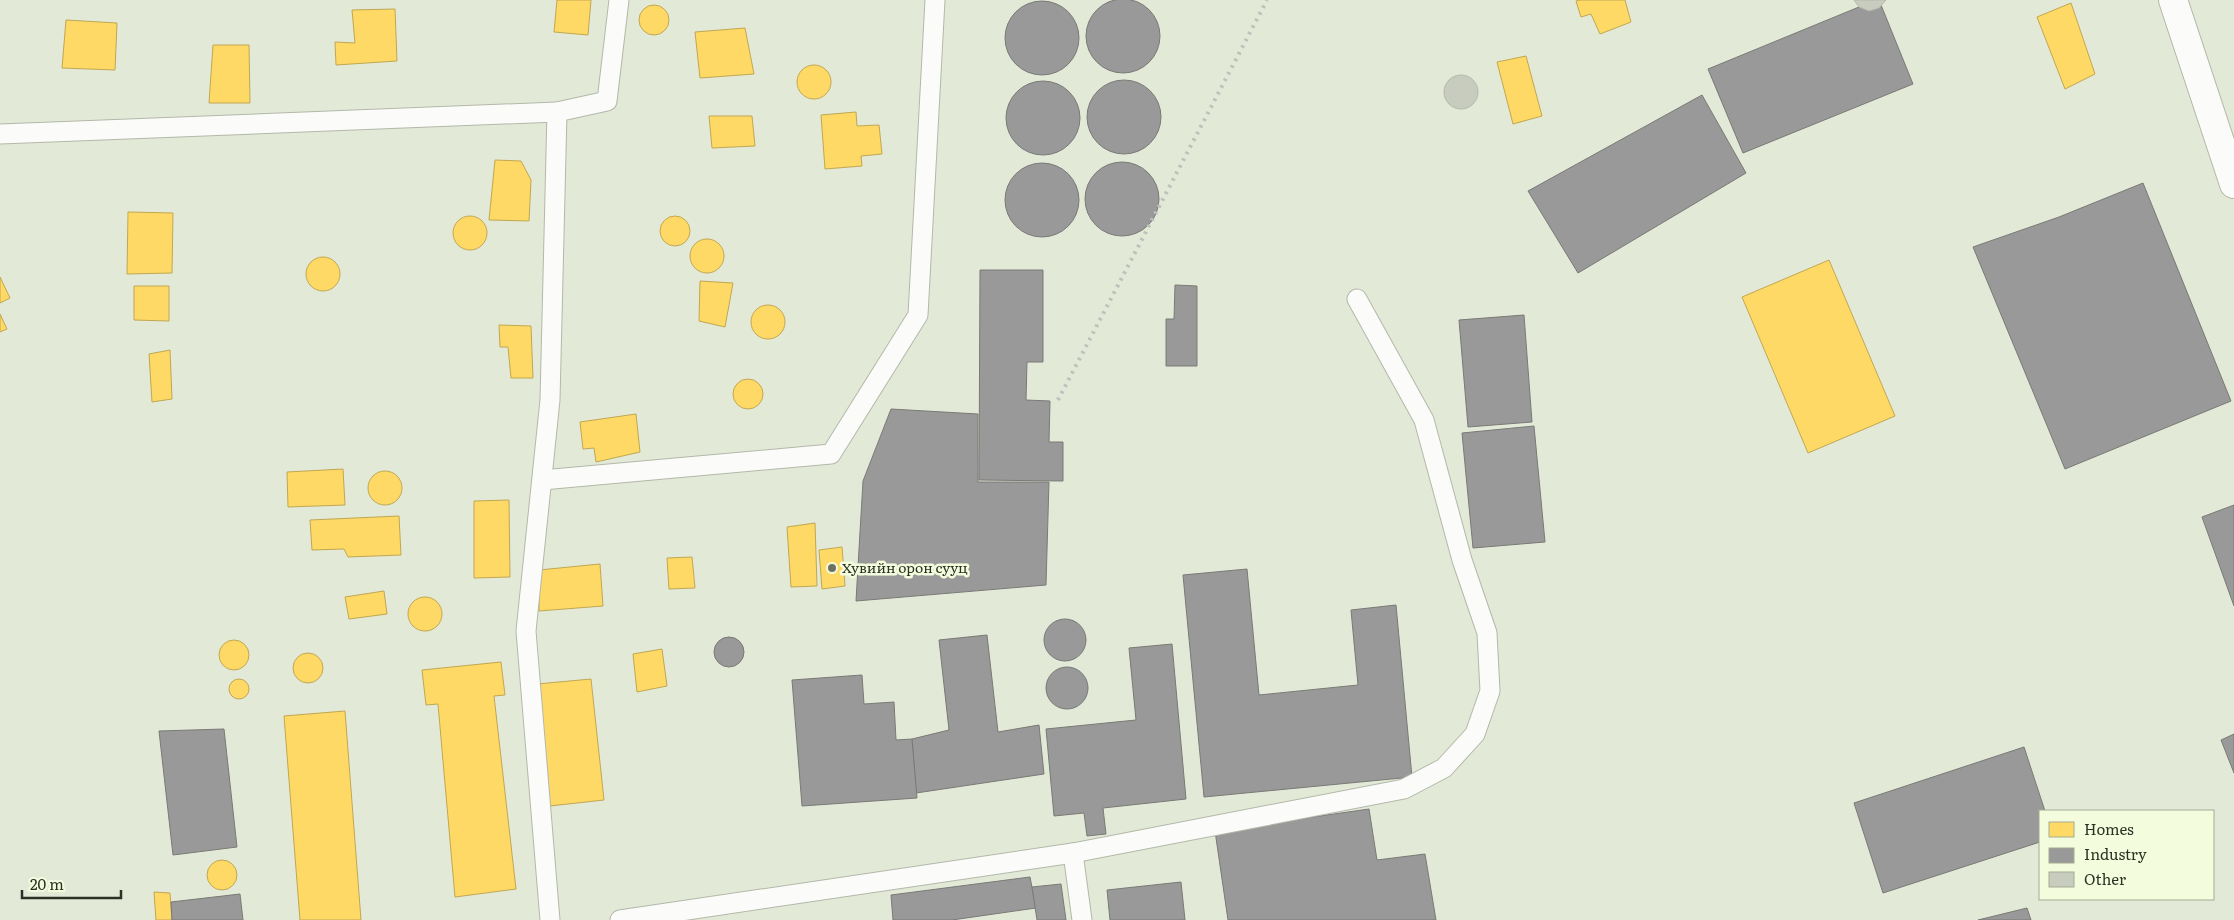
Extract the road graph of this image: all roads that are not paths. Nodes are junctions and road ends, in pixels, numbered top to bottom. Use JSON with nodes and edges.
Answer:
{"nodes":[{"id":1,"x":619,"y":0,"type":"edge"},
{"id":2,"x":935,"y":0,"type":"edge"},
{"id":3,"x":2173,"y":0,"type":"edge"},
{"id":4,"x":557,"y":112,"type":"junction"},
{"id":5,"x":0,"y":134,"type":"edge"},
{"id":6,"x":2234,"y":184,"type":"edge"},
{"id":7,"x":1357,"y":299,"type":"dead end"},
{"id":8,"x":542,"y":480,"type":"junction"},
{"id":9,"x":1073,"y":853,"type":"junction"},
{"id":10,"x":550,"y":920,"type":"edge"},
{"id":11,"x":620,"y":920,"type":"edge"},
{"id":12,"x":1082,"y":920,"type":"edge"}],
"edges":[{"from":1,"to":4,"type":"lane"},
{"from":2,"to":8,"type":"lane"},
{"from":3,"to":6,"type":"street"},
{"from":4,"to":5,"type":"lane"},
{"from":4,"to":8,"type":"lane"},
{"from":7,"to":9,"type":"lane"},
{"from":8,"to":10,"type":"lane"},
{"from":9,"to":11,"type":"lane"},
{"from":9,"to":12,"type":"lane"}]}
